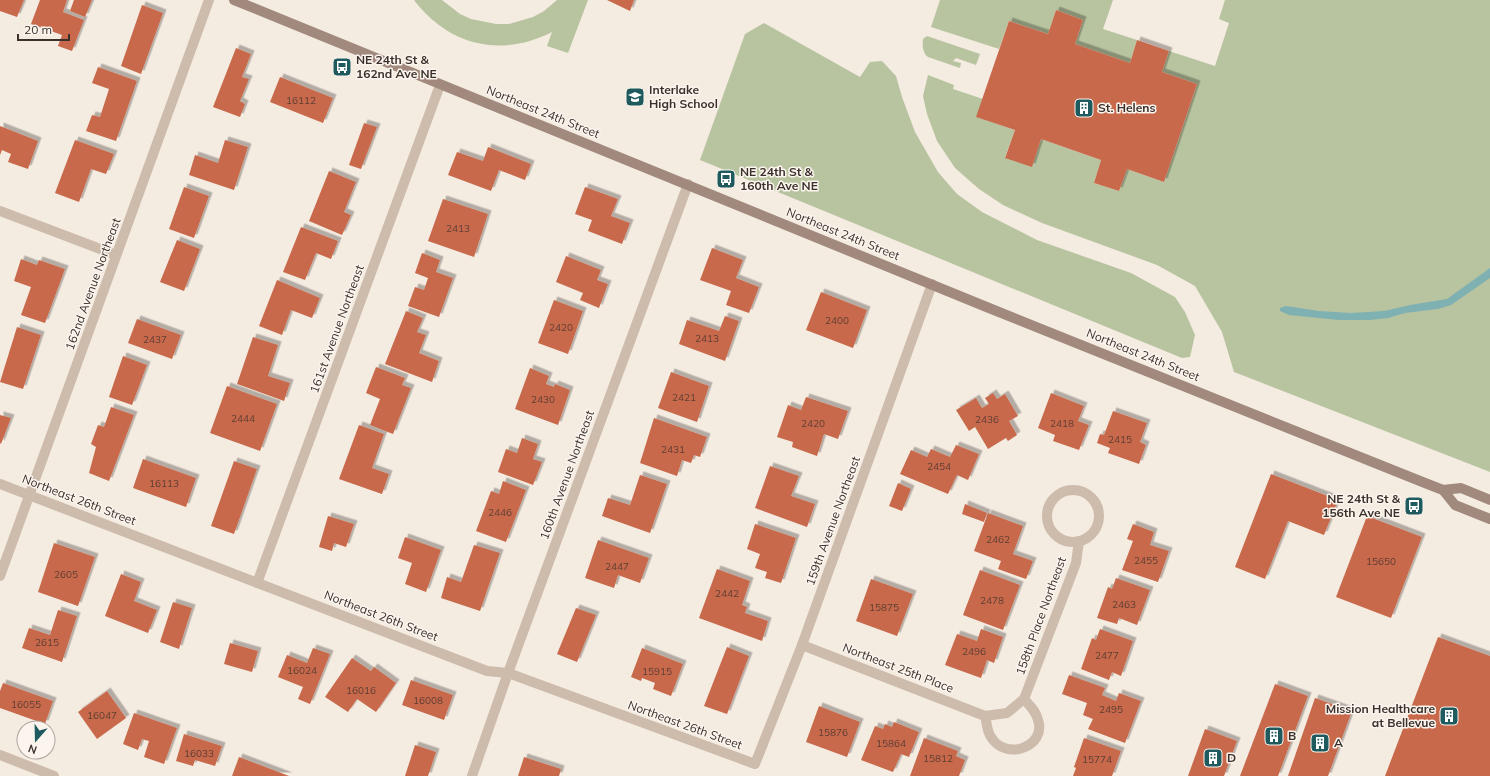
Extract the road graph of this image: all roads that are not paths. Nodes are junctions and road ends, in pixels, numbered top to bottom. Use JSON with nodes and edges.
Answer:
{"nodes":[{"id":1,"x":209,"y":0,"type":"edge"},
{"id":2,"x":234,"y":0,"type":"edge"},
{"id":3,"x":440,"y":84,"type":"junction"},
{"id":4,"x":688,"y":184,"type":"junction"},
{"id":5,"x":0,"y":211,"type":"edge"},
{"id":6,"x":116,"y":255,"type":"junction"},
{"id":7,"x":932,"y":284,"type":"junction"},
{"id":8,"x":0,"y":484,"type":"edge"},
{"id":9,"x":1443,"y":490,"type":"junction"},
{"id":10,"x":30,"y":496,"type":"junction"},
{"id":11,"x":1490,"y":500,"type":"edge"},
{"id":12,"x":1490,"y":518,"type":"edge"},
{"id":13,"x":1079,"y":541,"type":"junction"},
{"id":14,"x":0,"y":576,"type":"edge"},
{"id":15,"x":257,"y":583,"type":"junction"},
{"id":16,"x":802,"y":645,"type":"junction"},
{"id":17,"x":508,"y":673,"type":"junction"},
{"id":18,"x":1024,"y":699,"type":"junction"},
{"id":19,"x":1007,"y":713,"type":"joint"},
{"id":20,"x":985,"y":716,"type":"junction"},
{"id":21,"x":0,"y":755,"type":"edge"},
{"id":22,"x":755,"y":764,"type":"joint"},
{"id":23,"x":54,"y":776,"type":"edge"},
{"id":24,"x":472,"y":776,"type":"edge"}],
"edges":[{"from":1,"to":6,"type":"street","name":"162nd Avenue Northeast"},
{"from":2,"to":3,"type":"main road","name":"Northeast 24th Street"},
{"from":3,"to":4,"type":"main road","name":"Northeast 24th Street"},
{"from":3,"to":15,"type":"street","name":"161st Avenue Northeast"},
{"from":4,"to":7,"type":"main road","name":"Northeast 24th Street"},
{"from":4,"to":17,"type":"street","name":"160th Avenue Northeast"},
{"from":5,"to":6,"type":"street"},
{"from":6,"to":10,"type":"street","name":"162nd Avenue Northeast"},
{"from":7,"to":9,"type":"main road","name":"Northeast 24th Street"},
{"from":7,"to":16,"type":"street","name":"159th Avenue Northeast"},
{"from":8,"to":10,"type":"street","name":"Northeast 26th Street"},
{"from":9,"to":11,"type":"main road","name":"Northeast 24th Street"},
{"from":9,"to":12,"type":"main road","name":"Northeast 24th Street"},
{"from":10,"to":14,"type":"street","name":"162nd Avenue Northeast"},
{"from":10,"to":15,"type":"street","name":"Northeast 26th Street"},
{"from":13,"to":13,"type":"street","name":"158th Place Northeast"},
{"from":13,"to":18,"type":"street","name":"158th Place Northeast"},
{"from":15,"to":17,"type":"street","name":"Northeast 26th Street"},
{"from":16,"to":20,"type":"street","name":"Northeast 25th Place"},
{"from":16,"to":22,"type":"street","name":"159th Avenue Northeast"},
{"from":17,"to":22,"type":"street","name":"Northeast 26th Street"},
{"from":17,"to":24,"type":"street","name":"160th Avenue Northeast"},
{"from":18,"to":19,"type":"street","name":"158th Place Northeast"},
{"from":18,"to":20,"type":"street"},
{"from":19,"to":20,"type":"street","name":"Northeast 25th Place"},
{"from":21,"to":23,"type":"street"}]}
